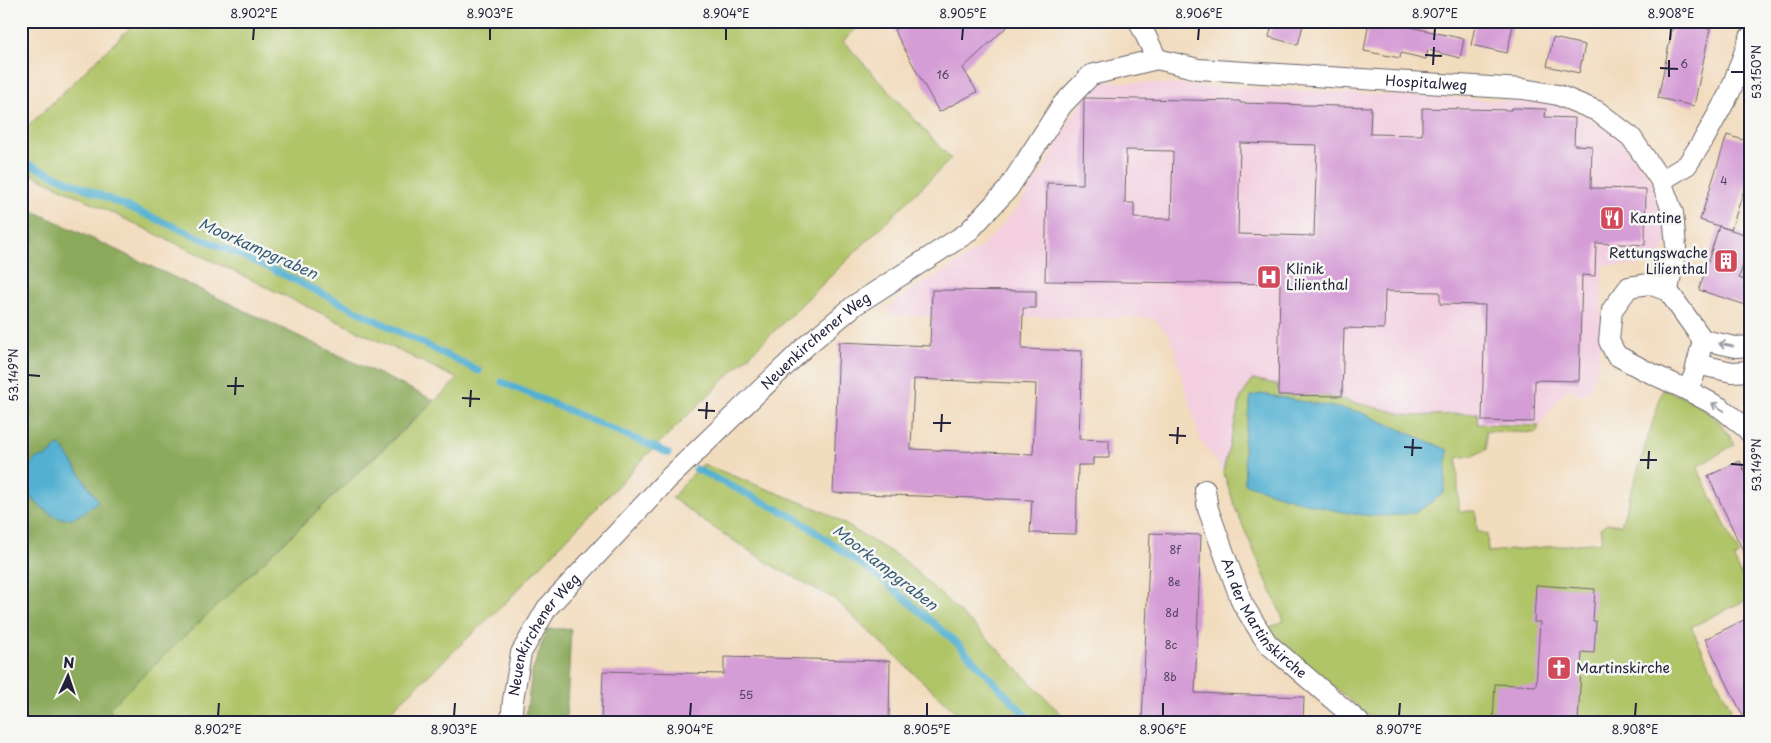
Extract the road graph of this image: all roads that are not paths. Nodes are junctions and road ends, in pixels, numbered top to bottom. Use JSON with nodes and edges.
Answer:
{"nodes":[{"id":1,"x":1146,"y":21,"type":"edge"},
{"id":2,"x":1750,"y":37,"type":"edge"},
{"id":3,"x":1157,"y":59,"type":"junction"},
{"id":4,"x":1661,"y":181,"type":"junction"},
{"id":5,"x":1668,"y":291,"type":"junction"},
{"id":6,"x":1703,"y":340,"type":"junction"},
{"id":7,"x":1750,"y":346,"type":"edge"},
{"id":8,"x":1697,"y":364,"type":"junction"},
{"id":9,"x":1750,"y":371,"type":"edge"},
{"id":10,"x":1687,"y":390,"type":"junction"},
{"id":11,"x":1748,"y":431,"type":"edge"},
{"id":12,"x":1205,"y":490,"type":"dead end"},
{"id":13,"x":511,"y":722,"type":"edge"},
{"id":14,"x":1359,"y":722,"type":"edge"}],
"edges":[{"from":1,"to":3,"type":"street"},
{"from":2,"to":4,"type":"street"},
{"from":3,"to":4,"type":"street","name":"Hospitalweg"},
{"from":3,"to":13,"type":"street","name":"Neuenkirchener Weg"},
{"from":4,"to":5,"type":"street","name":"Hospitalweg"},
{"from":5,"to":6,"type":"street"},
{"from":5,"to":10,"type":"street"},
{"from":7,"to":6,"type":"street","one_way":true},
{"from":6,"to":8,"type":"street"},
{"from":8,"to":9,"type":"street"},
{"from":8,"to":10,"type":"street"},
{"from":11,"to":10,"type":"street","one_way":true},
{"from":12,"to":14,"type":"street","name":"An der Martinskirche"}]}
